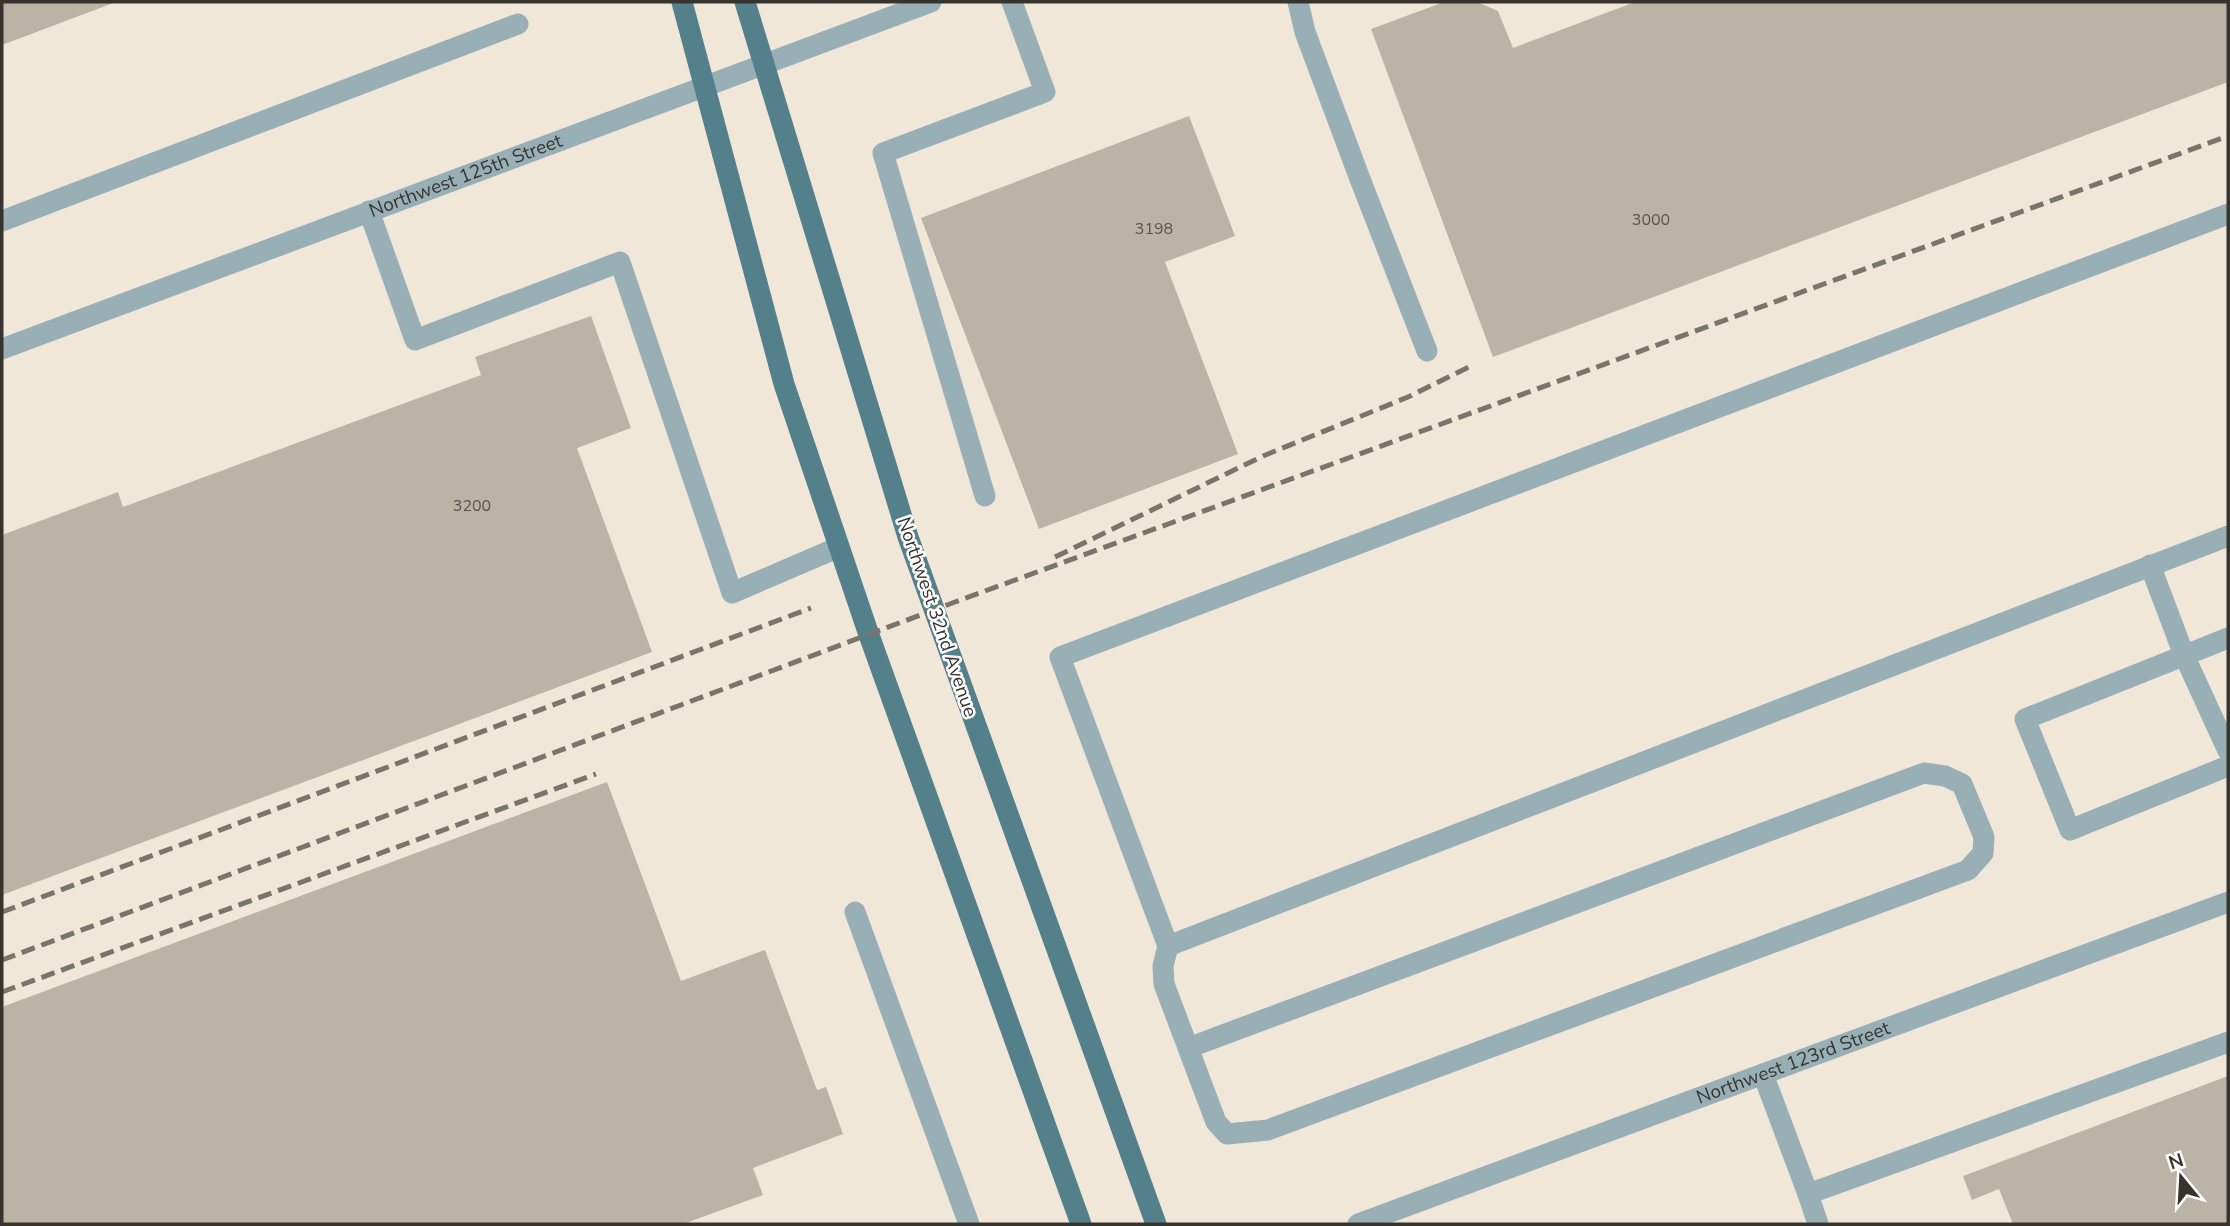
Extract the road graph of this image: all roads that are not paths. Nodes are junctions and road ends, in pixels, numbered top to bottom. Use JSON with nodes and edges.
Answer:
{"nodes":[{"id":1,"x":682,"y":2,"type":"edge"},
{"id":2,"x":745,"y":2,"type":"edge"},
{"id":3,"x":931,"y":2,"type":"edge"},
{"id":4,"x":1012,"y":2,"type":"edge"},
{"id":5,"x":1298,"y":2,"type":"edge"},
{"id":6,"x":519,"y":24,"type":"dead end"},
{"id":7,"x":765,"y":64,"type":"junction"},
{"id":8,"x":705,"y":87,"type":"junction"},
{"id":9,"x":369,"y":211,"type":"junction"},
{"id":10,"x":2228,"y":214,"type":"edge"},
{"id":11,"x":2,"y":221,"type":"edge"},
{"id":12,"x":2,"y":349,"type":"edge"},
{"id":13,"x":1427,"y":351,"type":"dead end"},
{"id":14,"x":985,"y":496,"type":"dead end"},
{"id":15,"x":2228,"y":537,"type":"edge"},
{"id":16,"x":839,"y":547,"type":"junction"},
{"id":17,"x":2150,"y":565,"type":"junction"},
{"id":18,"x":2228,"y":638,"type":"edge"},
{"id":19,"x":2184,"y":655,"type":"junction"},
{"id":20,"x":2228,"y":751,"type":"edge"},
{"id":21,"x":2228,"y":766,"type":"edge"},
{"id":22,"x":2228,"y":902,"type":"edge"},
{"id":23,"x":855,"y":912,"type":"dead end"},
{"id":24,"x":1168,"y":946,"type":"junction"},
{"id":25,"x":2228,"y":1042,"type":"edge"},
{"id":26,"x":1188,"y":1048,"type":"junction"},
{"id":27,"x":1763,"y":1074,"type":"junction"},
{"id":28,"x":1808,"y":1194,"type":"junction"},
{"id":29,"x":969,"y":1224,"type":"edge"},
{"id":30,"x":1080,"y":1224,"type":"edge"},
{"id":31,"x":1156,"y":1224,"type":"edge"},
{"id":32,"x":1358,"y":1224,"type":"edge"},
{"id":33,"x":1818,"y":1224,"type":"edge"}],
"edges":[{"from":1,"to":8,"type":"main road"},
{"from":2,"to":7,"type":"main road","name":"Northwest 32nd Avenue"},
{"from":3,"to":7,"type":"street","name":"Northwest 125th Street"},
{"from":4,"to":14,"type":"street"},
{"from":5,"to":13,"type":"street"},
{"from":6,"to":11,"type":"street"},
{"from":7,"to":8,"type":"street","name":"Northwest 125th Street"},
{"from":7,"to":31,"type":"main road","name":"Northwest 32nd Avenue"},
{"from":8,"to":9,"type":"street","name":"Northwest 125th Street"},
{"from":8,"to":16,"type":"main road"},
{"from":9,"to":12,"type":"street","name":"Northwest 125th Street"},
{"from":9,"to":16,"type":"street"},
{"from":10,"to":24,"type":"street"},
{"from":15,"to":17,"type":"street"},
{"from":16,"to":30,"type":"main road"},
{"from":17,"to":19,"type":"street"},
{"from":17,"to":24,"type":"street"},
{"from":18,"to":19,"type":"street"},
{"from":19,"to":20,"type":"street"},
{"from":19,"to":21,"type":"street"},
{"from":22,"to":27,"type":"street","name":"Northwest 123rd Street"},
{"from":23,"to":29,"type":"street"},
{"from":24,"to":26,"type":"street"},
{"from":25,"to":28,"type":"street"},
{"from":26,"to":26,"type":"street"},
{"from":27,"to":28,"type":"street"},
{"from":27,"to":32,"type":"street","name":"Northwest 123rd Street"},
{"from":28,"to":33,"type":"street"}]}
